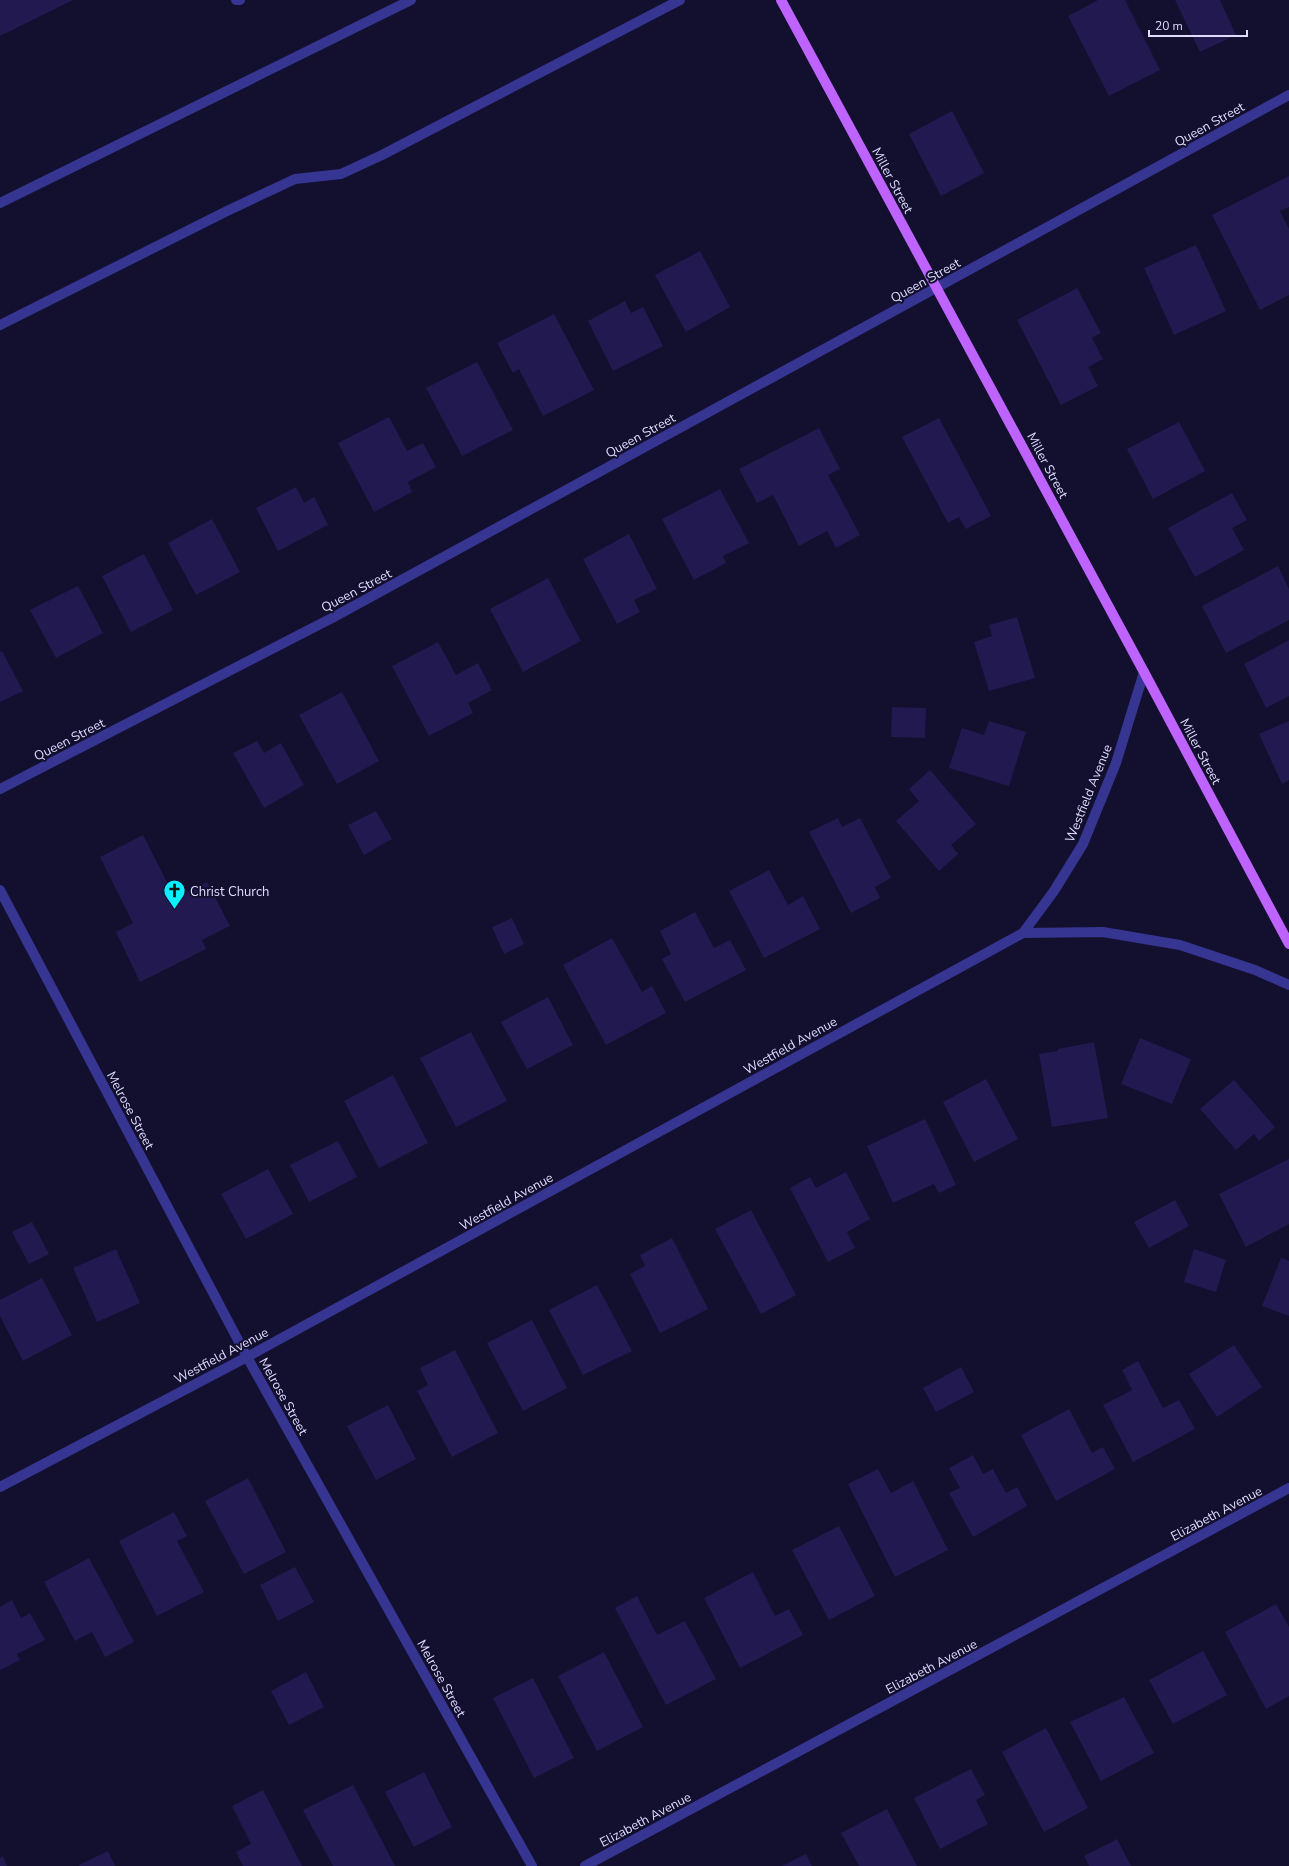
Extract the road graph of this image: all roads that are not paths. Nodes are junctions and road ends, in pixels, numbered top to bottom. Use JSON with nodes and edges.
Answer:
{"nodes":[{"id":1,"x":236,"y":0,"type":"edge"},
{"id":2,"x":240,"y":0,"type":"edge"},
{"id":3,"x":411,"y":0,"type":"edge"},
{"id":4,"x":680,"y":0,"type":"edge"},
{"id":5,"x":781,"y":0,"type":"edge"},
{"id":6,"x":1289,"y":96,"type":"edge"},
{"id":7,"x":0,"y":203,"type":"edge"},
{"id":8,"x":937,"y":288,"type":"junction"},
{"id":9,"x":0,"y":325,"type":"edge"},
{"id":10,"x":1144,"y":672,"type":"junction"},
{"id":11,"x":0,"y":790,"type":"edge"},
{"id":12,"x":0,"y":890,"type":"edge"},
{"id":13,"x":1023,"y":933,"type":"junction"},
{"id":14,"x":1289,"y":944,"type":"edge"},
{"id":15,"x":1289,"y":985,"type":"edge"},
{"id":16,"x":247,"y":1357,"type":"junction"},
{"id":17,"x":0,"y":1487,"type":"edge"},
{"id":18,"x":1289,"y":1488,"type":"edge"},
{"id":19,"x":532,"y":1866,"type":"edge"},
{"id":20,"x":585,"y":1866,"type":"edge"}],
"edges":[{"from":1,"to":2,"type":"street"},
{"from":3,"to":7,"type":"street"},
{"from":4,"to":9,"type":"street"},
{"from":5,"to":8,"type":"main road","name":"Miller Street"},
{"from":6,"to":8,"type":"street","name":"Queen Street"},
{"from":8,"to":10,"type":"main road","name":"Miller Street"},
{"from":8,"to":11,"type":"street","name":"Queen Street"},
{"from":10,"to":13,"type":"street","name":"Westfield Avenue"},
{"from":10,"to":14,"type":"main road","name":"Miller Street"},
{"from":12,"to":16,"type":"street","name":"Melrose Street"},
{"from":13,"to":15,"type":"street","name":"Westfield Avenue"},
{"from":13,"to":16,"type":"street","name":"Westfield Avenue"},
{"from":16,"to":17,"type":"street","name":"Westfield Avenue"},
{"from":16,"to":19,"type":"street","name":"Melrose Street"},
{"from":18,"to":20,"type":"street","name":"Elizabeth Avenue"}]}
